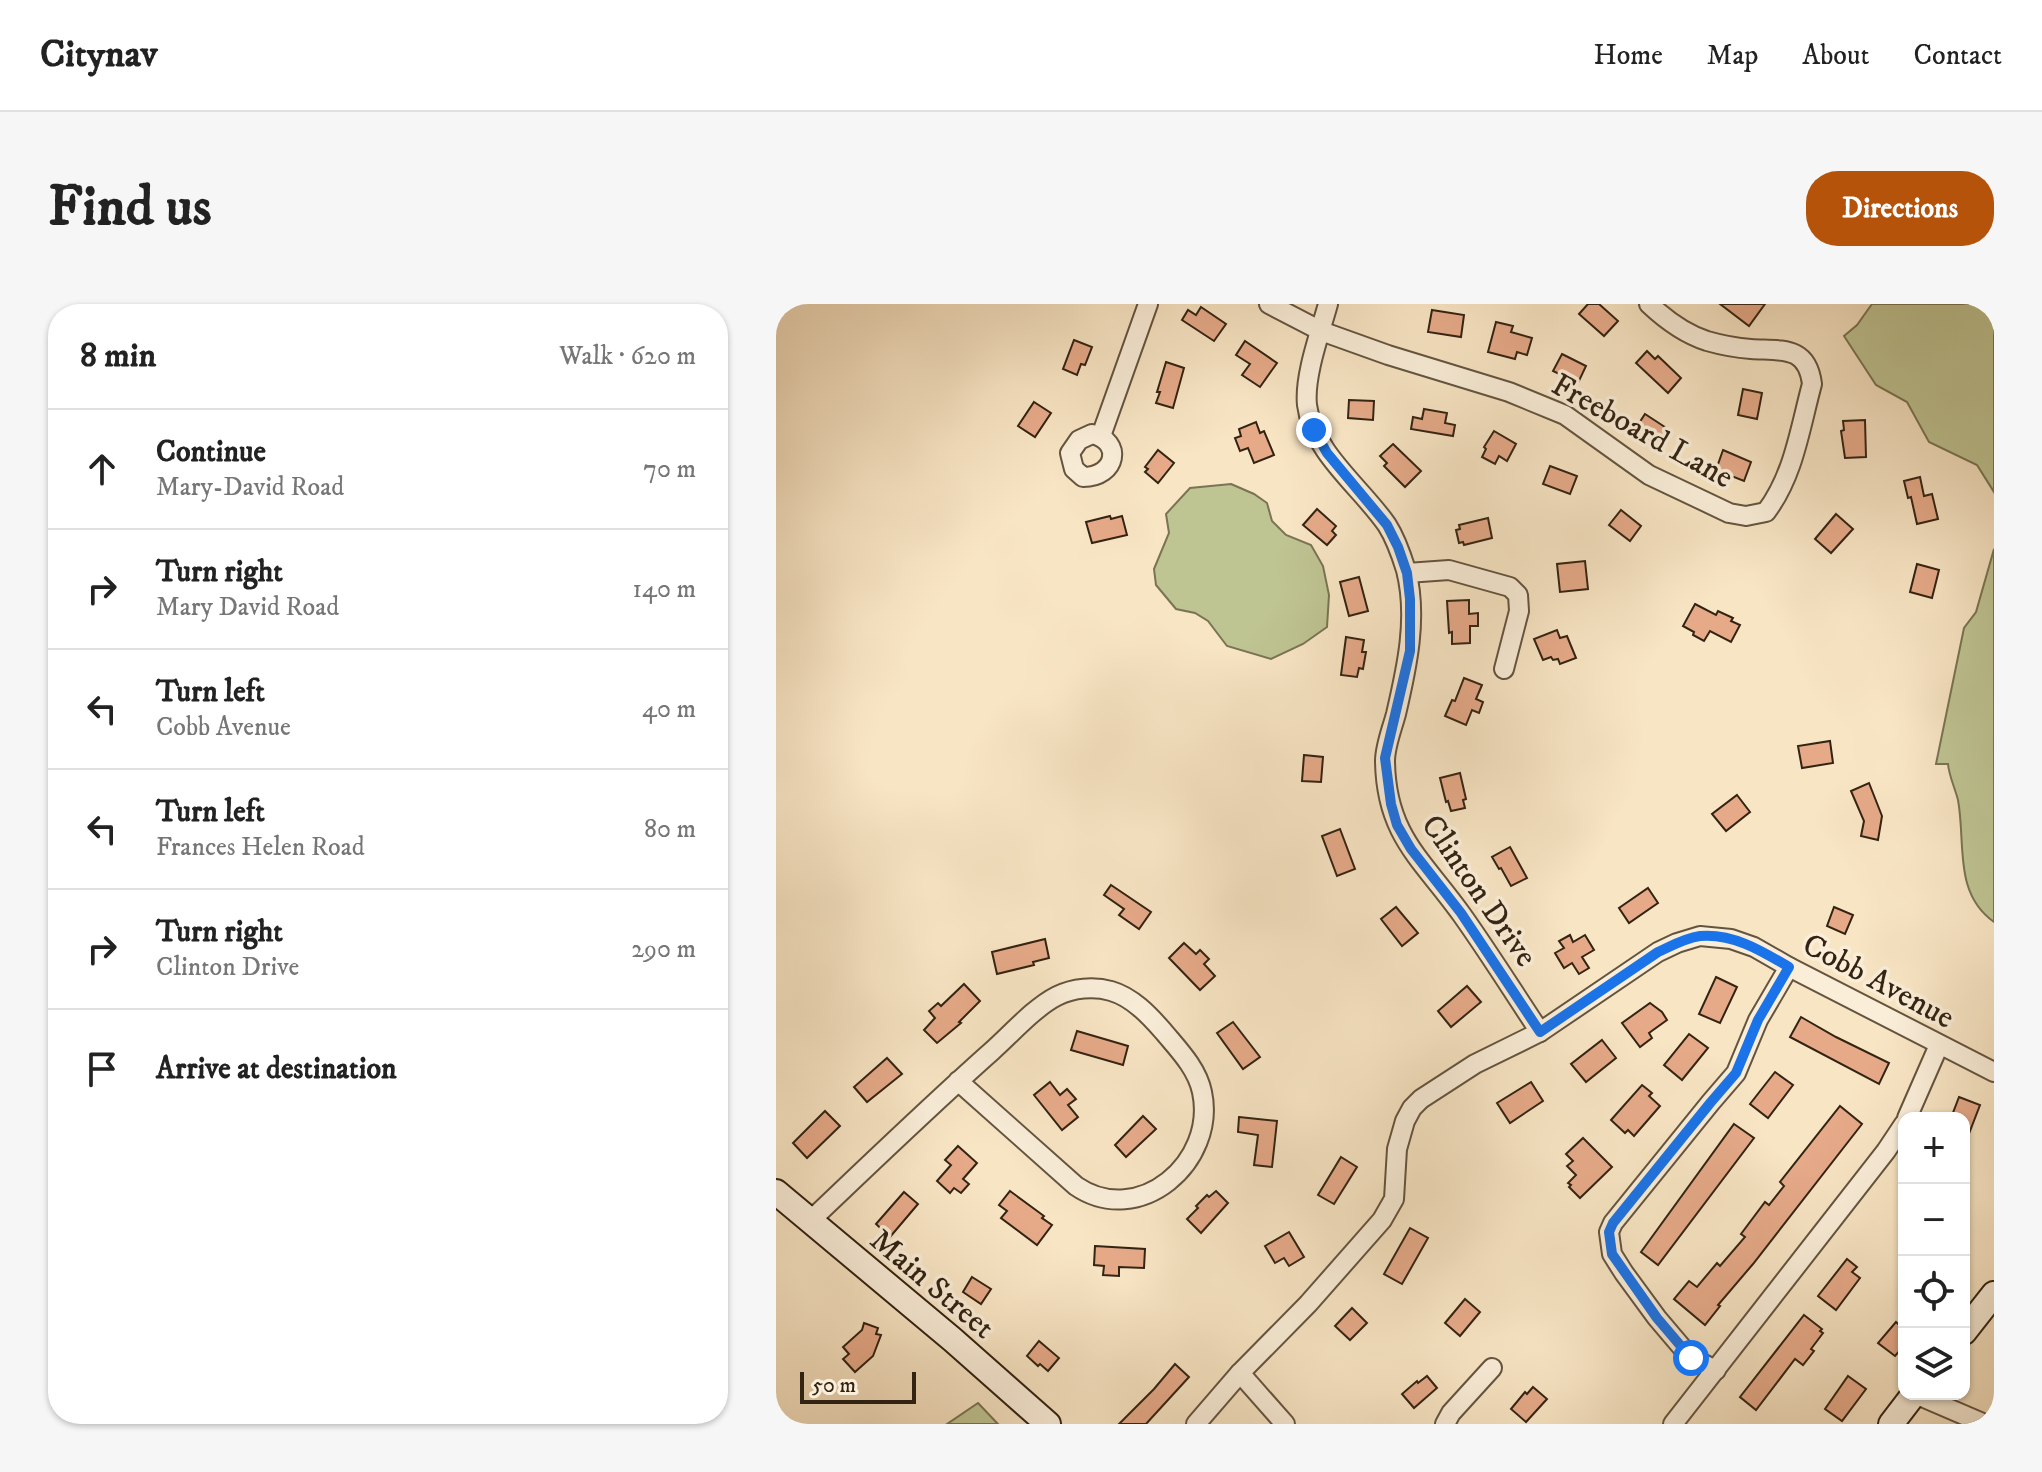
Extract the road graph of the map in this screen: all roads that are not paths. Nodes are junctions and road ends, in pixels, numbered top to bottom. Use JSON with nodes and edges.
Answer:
{"nodes":[{"id":1,"x":1148,"y":304,"type":"edge"},
{"id":2,"x":1269,"y":304,"type":"edge"},
{"id":3,"x":1328,"y":304,"type":"edge"},
{"id":4,"x":1649,"y":304,"type":"edge"},
{"id":5,"x":1321,"y":331,"type":"junction"},
{"id":6,"x":1101,"y":436,"type":"dead end"},
{"id":7,"x":1407,"y":573,"type":"junction"},
{"id":8,"x":1504,"y":669,"type":"dead end"},
{"id":9,"x":1789,"y":967,"type":"junction"},
{"id":10,"x":1540,"y":1032,"type":"junction"},
{"id":11,"x":1939,"y":1045,"type":"junction"},
{"id":12,"x":1994,"y":1072,"type":"edge"},
{"id":13,"x":958,"y":1081,"type":"junction"},
{"id":14,"x":1910,"y":1112,"type":"edge"},
{"id":15,"x":1898,"y":1133,"type":"edge"},
{"id":16,"x":776,"y":1192,"type":"edge"},
{"id":17,"x":810,"y":1221,"type":"junction"},
{"id":18,"x":1994,"y":1294,"type":"edge"},
{"id":19,"x":1967,"y":1328,"type":"edge"},
{"id":20,"x":1492,"y":1368,"type":"dead end"},
{"id":21,"x":1716,"y":1370,"type":"junction"},
{"id":22,"x":1240,"y":1373,"type":"junction"},
{"id":23,"x":1910,"y":1400,"type":"edge"},
{"id":24,"x":1929,"y":1400,"type":"edge"},
{"id":25,"x":1048,"y":1424,"type":"edge"},
{"id":26,"x":1196,"y":1424,"type":"edge"},
{"id":27,"x":1285,"y":1424,"type":"edge"},
{"id":28,"x":1445,"y":1424,"type":"edge"},
{"id":29,"x":1673,"y":1424,"type":"edge"},
{"id":30,"x":1891,"y":1424,"type":"edge"},
{"id":31,"x":1985,"y":1424,"type":"edge"}],
"edges":[{"from":1,"to":6,"type":"street"},
{"from":2,"to":5,"type":"street","name":"Freeboard Lane"},
{"from":3,"to":5,"type":"street","name":"Clinton Drive"},
{"from":4,"to":5,"type":"street","name":"Freeboard Lane"},
{"from":5,"to":7,"type":"street","name":"Clinton Drive"},
{"from":7,"to":8,"type":"street"},
{"from":7,"to":10,"type":"street","name":"Clinton Drive"},
{"from":9,"to":10,"type":"street","name":"Cobb Avenue"},
{"from":9,"to":11,"type":"street","name":"Cobb Avenue"},
{"from":9,"to":21,"type":"street"},
{"from":10,"to":22,"type":"street","name":"Cobb Avenue"},
{"from":11,"to":12,"type":"street","name":"Cobb Avenue"},
{"from":11,"to":14,"type":"street"},
{"from":13,"to":13,"type":"street"},
{"from":13,"to":17,"type":"street"},
{"from":15,"to":21,"type":"street"},
{"from":16,"to":17,"type":"main road","name":"Main Street"},
{"from":17,"to":25,"type":"main road","name":"Main Street"},
{"from":18,"to":19,"type":"main road"},
{"from":20,"to":28,"type":"street"},
{"from":21,"to":29,"type":"street"},
{"from":22,"to":26,"type":"street","name":"Cobb Avenue"},
{"from":22,"to":27,"type":"street"},
{"from":23,"to":30,"type":"main road"},
{"from":24,"to":31,"type":"street"}]}
